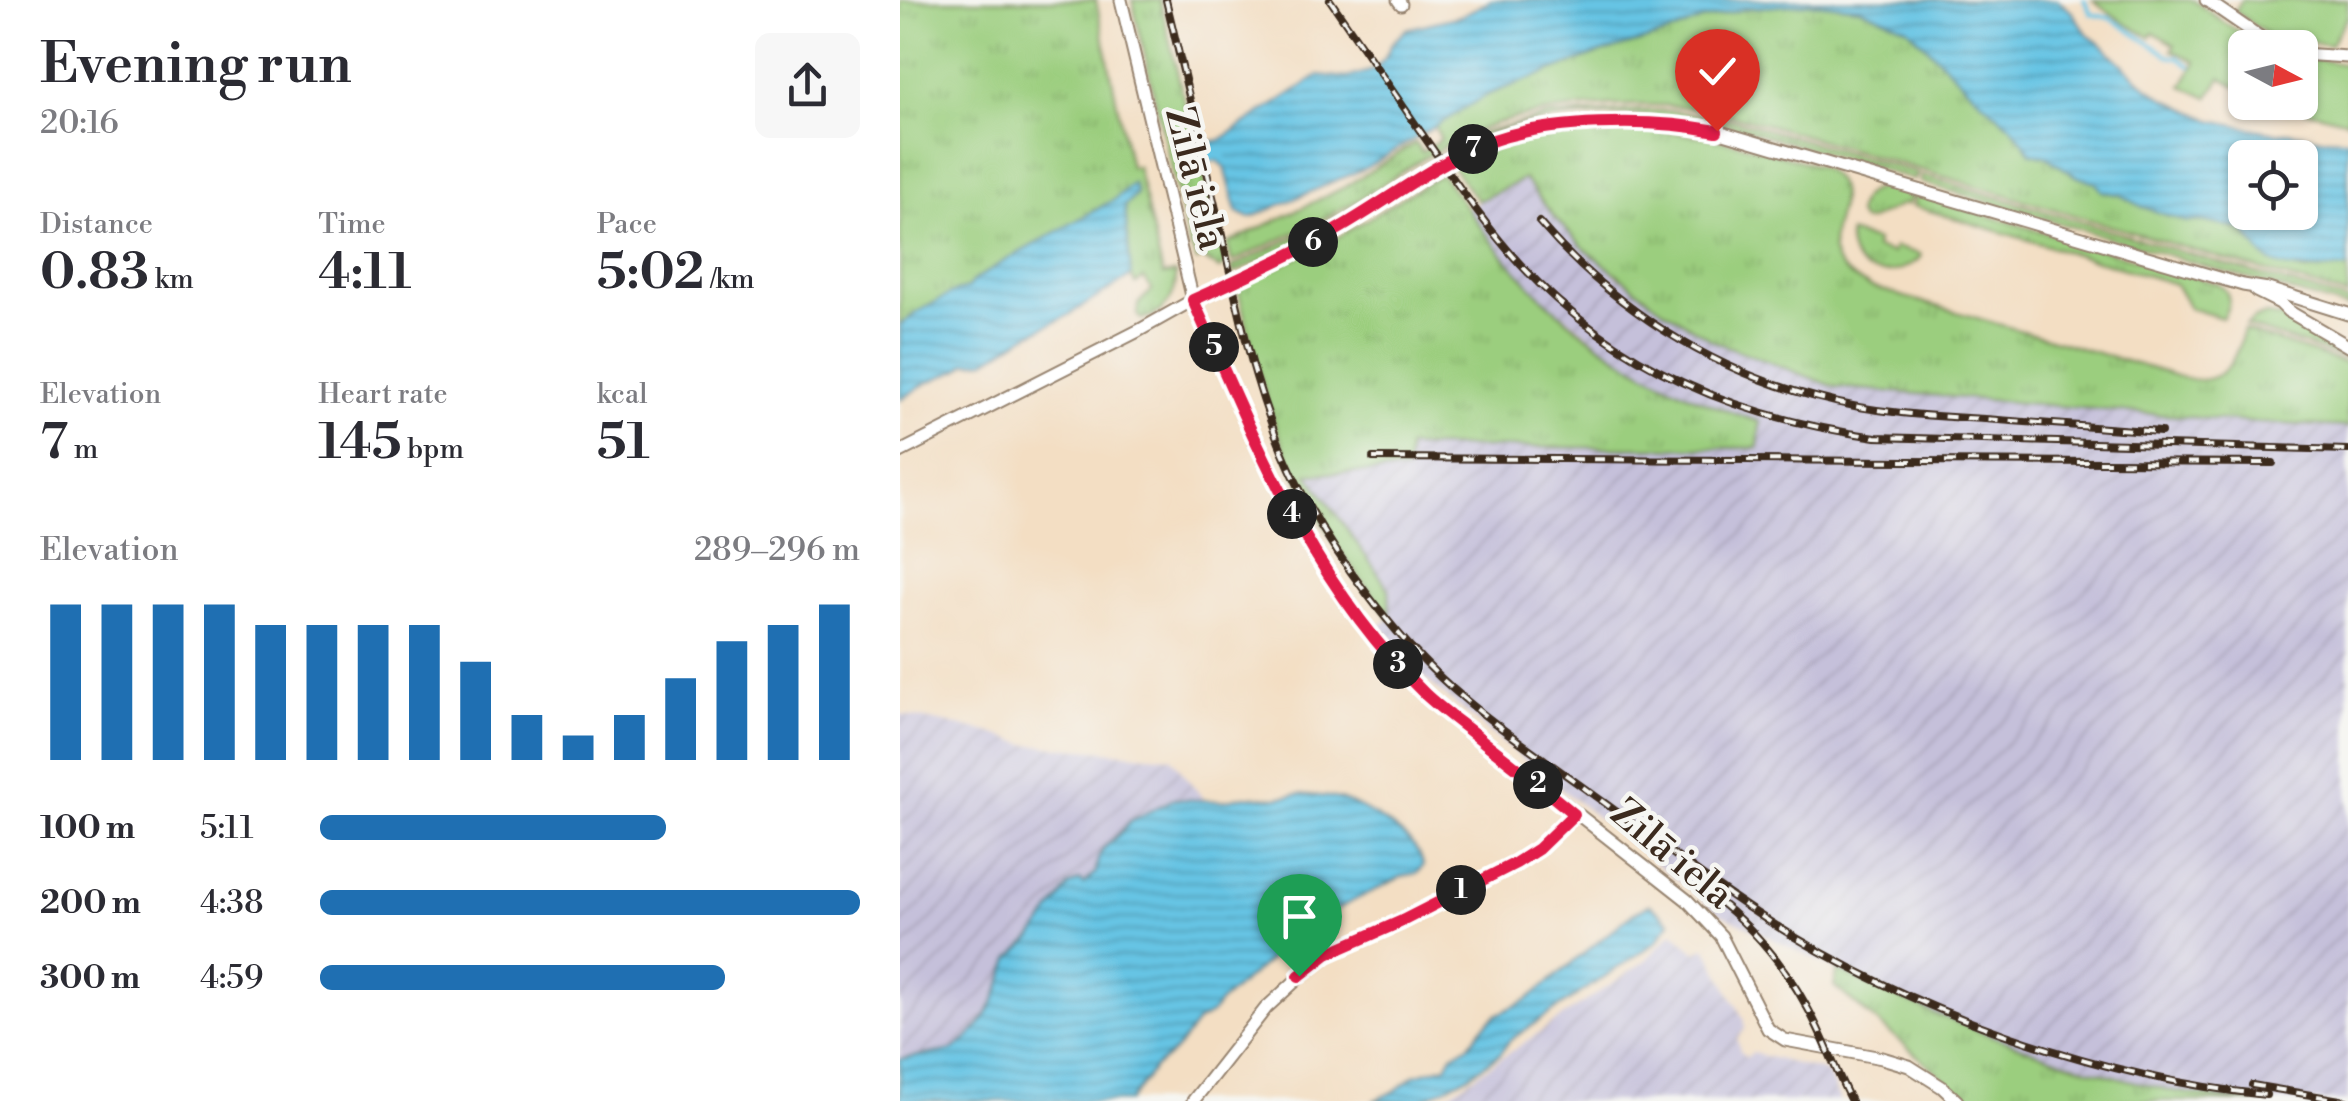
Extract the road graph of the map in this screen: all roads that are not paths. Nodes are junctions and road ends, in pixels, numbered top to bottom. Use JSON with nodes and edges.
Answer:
{"nodes":[{"id":1,"x":1121,"y":0,"type":"edge"},
{"id":2,"x":2206,"y":0,"type":"edge"},
{"id":3,"x":2248,"y":30,"type":"edge"},
{"id":4,"x":2318,"y":55,"type":"edge"},
{"id":5,"x":2348,"y":56,"type":"edge"},
{"id":6,"x":2243,"y":285,"type":"junction"},
{"id":7,"x":1193,"y":300,"type":"junction"},
{"id":8,"x":2348,"y":314,"type":"edge"},
{"id":9,"x":2348,"y":346,"type":"edge"},
{"id":10,"x":900,"y":452,"type":"edge"},
{"id":11,"x":1574,"y":814,"type":"junction"},
{"id":12,"x":1193,"y":1101,"type":"edge"},
{"id":13,"x":1957,"y":1101,"type":"edge"}],
"edges":[{"from":1,"to":7,"type":"street","name":"Zilā iela"},
{"from":2,"to":3,"type":"street"},
{"from":4,"to":5,"type":"street"},
{"from":6,"to":7,"type":"street"},
{"from":6,"to":8,"type":"street"},
{"from":6,"to":9,"type":"street"},
{"from":7,"to":10,"type":"street"},
{"from":7,"to":11,"type":"street","name":"Zilā iela"},
{"from":11,"to":12,"type":"street"},
{"from":11,"to":13,"type":"street","name":"Zilā iela"}]}
